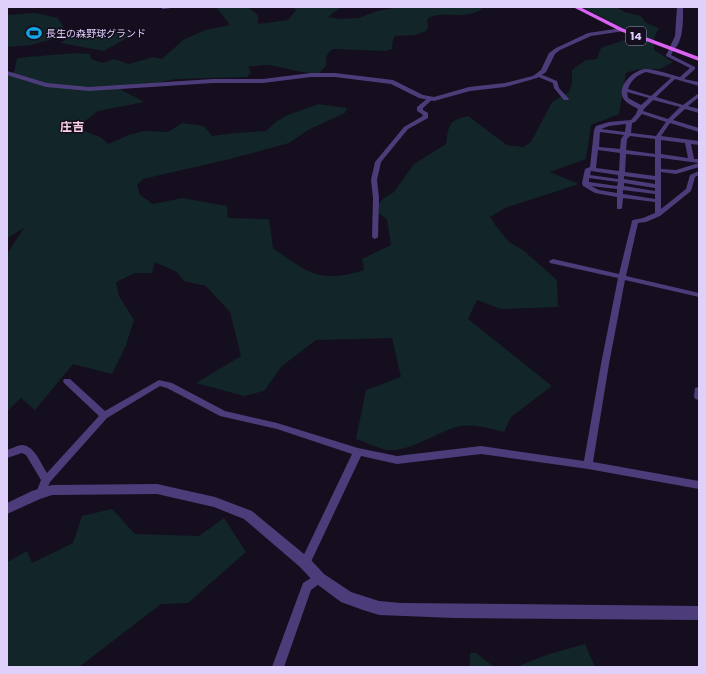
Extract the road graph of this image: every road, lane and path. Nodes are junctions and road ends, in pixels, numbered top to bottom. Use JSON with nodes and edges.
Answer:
{"nodes":[{"id":1,"x":176,"y":7,"type":"edge"},
{"id":2,"x":576,"y":7,"type":"edge"},
{"id":3,"x":680,"y":7,"type":"edge"},
{"id":4,"x":164,"y":8,"type":"dead end"},
{"id":5,"x":622,"y":30,"type":"junction"},
{"id":6,"x":672,"y":49,"type":"junction"},
{"id":7,"x":699,"y":59,"type":"edge"},
{"id":8,"x":7,"y":73,"type":"edge"},
{"id":9,"x":538,"y":75,"type":"junction"},
{"id":10,"x":675,"y":78,"type":"junction"},
{"id":11,"x":681,"y":79,"type":"junction"},
{"id":12,"x":699,"y":84,"type":"edge"},
{"id":13,"x":626,"y":90,"type":"junction"},
{"id":14,"x":699,"y":95,"type":"edge"},
{"id":15,"x":652,"y":98,"type":"junction"},
{"id":16,"x":430,"y":99,"type":"junction"},
{"id":17,"x":566,"y":99,"type":"dead end"},
{"id":18,"x":684,"y":107,"type":"junction"},
{"id":19,"x":640,"y":110,"type":"junction"},
{"id":20,"x":699,"y":111,"type":"edge"},
{"id":21,"x":670,"y":121,"type":"junction"},
{"id":22,"x":629,"y":122,"type":"junction"},
{"id":23,"x":597,"y":130,"type":"junction"},
{"id":24,"x":699,"y":130,"type":"edge"},
{"id":25,"x":628,"y":134,"type":"junction"},
{"id":26,"x":658,"y":137,"type":"junction"},
{"id":27,"x":688,"y":142,"type":"junction"},
{"id":28,"x":699,"y":143,"type":"edge"},
{"id":29,"x":595,"y":148,"type":"junction"},
{"id":30,"x":623,"y":152,"type":"junction"},
{"id":31,"x":657,"y":156,"type":"junction"},
{"id":32,"x":691,"y":160,"type":"junction"},
{"id":33,"x":699,"y":161,"type":"edge"},
{"id":34,"x":699,"y":165,"type":"edge"},
{"id":35,"x":593,"y":169,"type":"junction"},
{"id":36,"x":657,"y":170,"type":"junction"},
{"id":37,"x":622,"y":173,"type":"junction"},
{"id":38,"x":699,"y":173,"type":"edge"},
{"id":39,"x":657,"y":178,"type":"junction"},
{"id":40,"x":586,"y":179,"type":"junction"},
{"id":41,"x":621,"y":184,"type":"junction"},
{"id":42,"x":657,"y":189,"type":"junction"},
{"id":43,"x":621,"y":195,"type":"junction"},
{"id":44,"x":658,"y":201,"type":"junction"},
{"id":45,"x":620,"y":208,"type":"dead end"},
{"id":46,"x":658,"y":215,"type":"junction"},
{"id":47,"x":375,"y":237,"type":"dead end"},
{"id":48,"x":553,"y":261,"type":"dead end"},
{"id":49,"x":622,"y":277,"type":"junction"},
{"id":50,"x":699,"y":295,"type":"edge"},
{"id":51,"x":67,"y":381,"type":"dead end"},
{"id":52,"x":699,"y":391,"type":"edge"},
{"id":53,"x":699,"y":396,"type":"edge"},
{"id":54,"x":104,"y":416,"type":"junction"},
{"id":55,"x":358,"y":452,"type":"junction"},
{"id":56,"x":7,"y":454,"type":"edge"},
{"id":57,"x":588,"y":465,"type":"junction"},
{"id":58,"x":46,"y":480,"type":"junction"},
{"id":59,"x":699,"y":485,"type":"edge"},
{"id":60,"x":41,"y":493,"type":"junction"},
{"id":61,"x":7,"y":509,"type":"edge"},
{"id":62,"x":305,"y":563,"type":"junction"},
{"id":63,"x":319,"y":578,"type":"junction"},
{"id":64,"x":699,"y":613,"type":"edge"},
{"id":65,"x":278,"y":667,"type":"edge"}],
"edges":[{"from":1,"to":4,"type":"street"},
{"from":2,"to":5,"type":"main road","number":"14"},
{"from":3,"to":6,"type":"street"},
{"from":5,"to":6,"type":"main road","number":"14"},
{"from":5,"to":9,"type":"street"},
{"from":6,"to":7,"type":"main road","number":"14"},
{"from":6,"to":11,"type":"street"},
{"from":8,"to":16,"type":"street"},
{"from":9,"to":16,"type":"street"},
{"from":9,"to":17,"type":"street"},
{"from":10,"to":11,"type":"street"},
{"from":10,"to":13,"type":"street"},
{"from":10,"to":15,"type":"street"},
{"from":11,"to":12,"type":"street"},
{"from":13,"to":15,"type":"street"},
{"from":13,"to":19,"type":"street"},
{"from":14,"to":18,"type":"street"},
{"from":15,"to":18,"type":"street"},
{"from":15,"to":19,"type":"street"},
{"from":16,"to":47,"type":"street"},
{"from":18,"to":20,"type":"street"},
{"from":18,"to":21,"type":"street"},
{"from":19,"to":21,"type":"street"},
{"from":19,"to":22,"type":"street"},
{"from":21,"to":24,"type":"street"},
{"from":21,"to":26,"type":"street"},
{"from":22,"to":23,"type":"street"},
{"from":22,"to":25,"type":"street"},
{"from":23,"to":25,"type":"street"},
{"from":23,"to":29,"type":"street"},
{"from":25,"to":26,"type":"street"},
{"from":25,"to":30,"type":"street"},
{"from":26,"to":27,"type":"street"},
{"from":26,"to":31,"type":"street"},
{"from":27,"to":28,"type":"street"},
{"from":27,"to":32,"type":"street"},
{"from":29,"to":30,"type":"street"},
{"from":29,"to":35,"type":"street"},
{"from":30,"to":31,"type":"street"},
{"from":30,"to":37,"type":"street"},
{"from":31,"to":32,"type":"street"},
{"from":31,"to":36,"type":"street"},
{"from":32,"to":33,"type":"street"},
{"from":34,"to":36,"type":"street"},
{"from":35,"to":37,"type":"street"},
{"from":35,"to":40,"type":"street"},
{"from":36,"to":39,"type":"street"},
{"from":37,"to":39,"type":"street"},
{"from":37,"to":41,"type":"street"},
{"from":38,"to":46,"type":"street"},
{"from":39,"to":42,"type":"street"},
{"from":40,"to":41,"type":"street"},
{"from":40,"to":43,"type":"street"},
{"from":41,"to":42,"type":"street"},
{"from":41,"to":43,"type":"street"},
{"from":42,"to":44,"type":"street"},
{"from":43,"to":44,"type":"street"},
{"from":43,"to":45,"type":"street"},
{"from":44,"to":46,"type":"street"},
{"from":46,"to":49,"type":"street"},
{"from":48,"to":49,"type":"street"},
{"from":49,"to":50,"type":"street"},
{"from":49,"to":57,"type":"street"},
{"from":51,"to":54,"type":"street"},
{"from":52,"to":53,"type":"street"},
{"from":54,"to":55,"type":"street"},
{"from":54,"to":58,"type":"street"},
{"from":55,"to":57,"type":"street"},
{"from":55,"to":62,"type":"street"},
{"from":56,"to":58,"type":"street"},
{"from":57,"to":59,"type":"street"},
{"from":58,"to":60,"type":"street"},
{"from":60,"to":61,"type":"street"},
{"from":60,"to":62,"type":"street"},
{"from":62,"to":63,"type":"street"},
{"from":63,"to":64,"type":"street"},
{"from":63,"to":65,"type":"street"}]}
